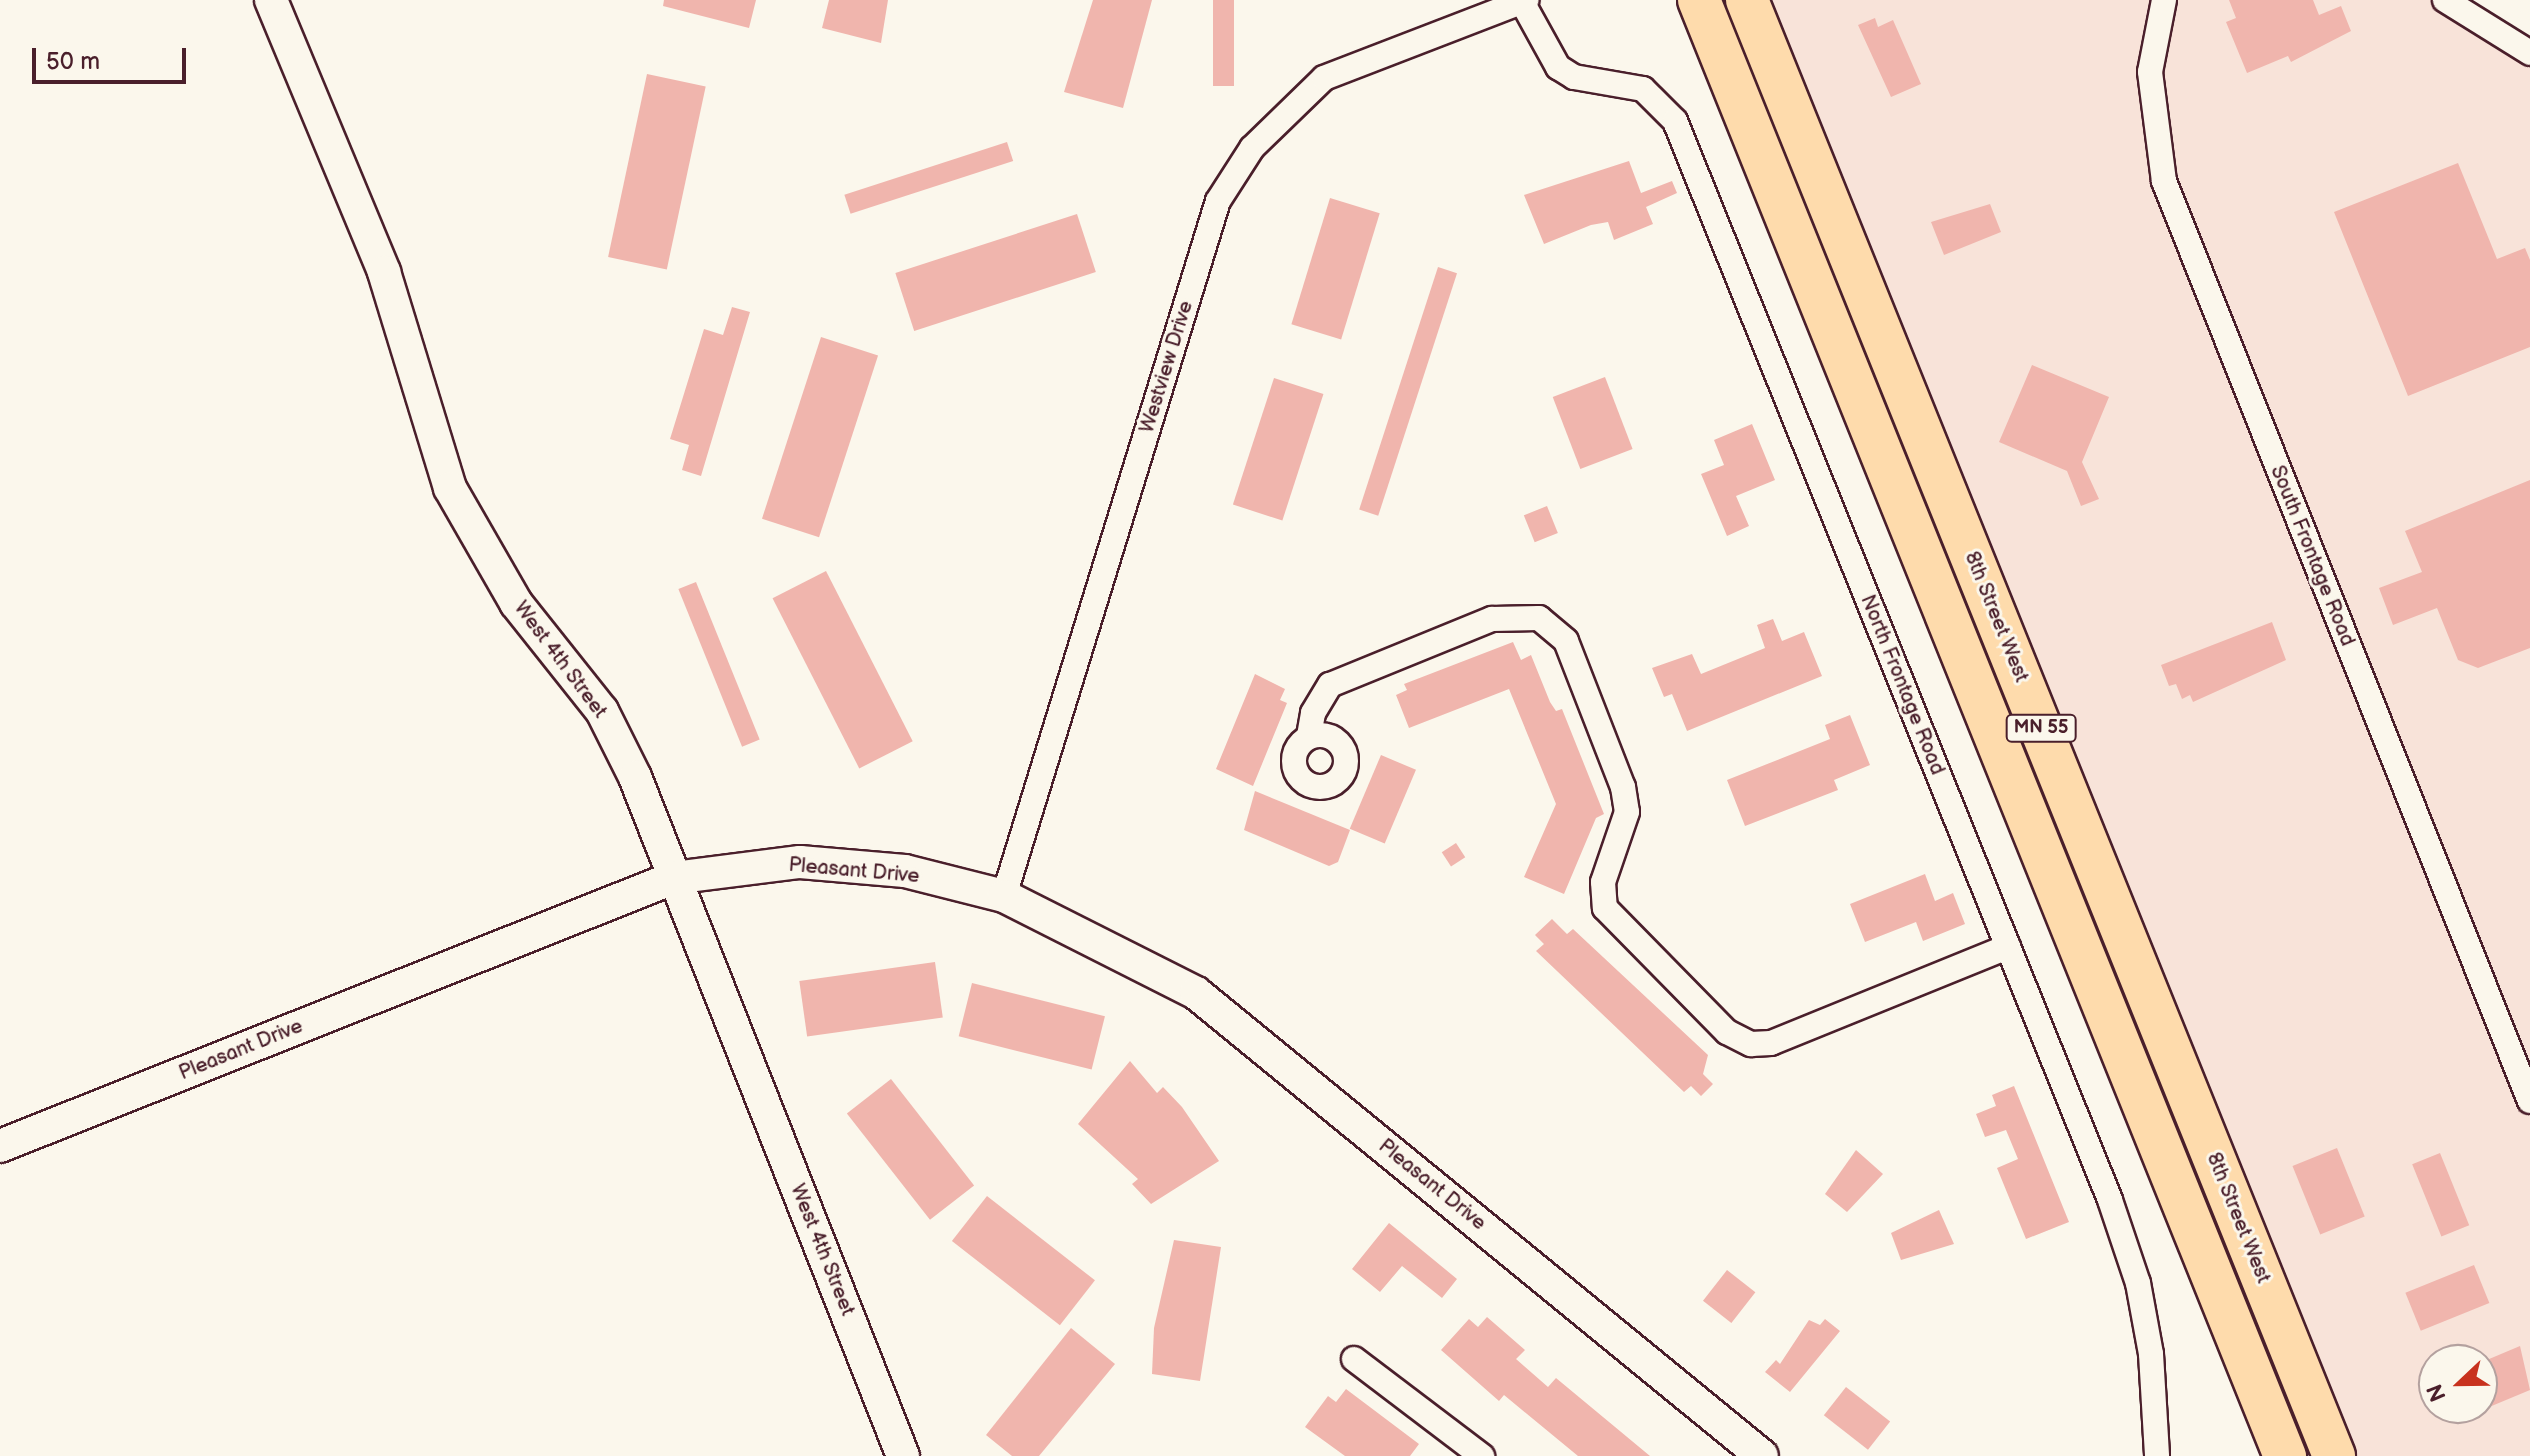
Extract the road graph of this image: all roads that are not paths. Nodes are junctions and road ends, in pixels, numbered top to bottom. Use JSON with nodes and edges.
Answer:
{"nodes":[{"id":1,"x":271,"y":0,"type":"edge"},
{"id":2,"x":1699,"y":0,"type":"edge"},
{"id":3,"x":1747,"y":0,"type":"edge"},
{"id":4,"x":2164,"y":0,"type":"edge"},
{"id":5,"x":2445,"y":0,"type":"edge"},
{"id":6,"x":1523,"y":1,"type":"edge"},
{"id":7,"x":2530,"y":53,"type":"edge"},
{"id":8,"x":1309,"y":736,"type":"dead end"},
{"id":9,"x":673,"y":878,"type":"junction"},
{"id":10,"x":1004,"y":896,"type":"junction"},
{"id":11,"x":2008,"y":947,"type":"junction"},
{"id":12,"x":2530,"y":1101,"type":"edge"},
{"id":13,"x":0,"y":1146,"type":"edge"},
{"id":14,"x":1354,"y":1359,"type":"dead end"},
{"id":15,"x":903,"y":1456,"type":"edge"},
{"id":16,"x":1482,"y":1456,"type":"edge"},
{"id":17,"x":1762,"y":1456,"type":"edge"},
{"id":18,"x":2157,"y":1456,"type":"edge"},
{"id":19,"x":2285,"y":1456,"type":"edge"},
{"id":20,"x":2334,"y":1456,"type":"edge"}],
"edges":[{"from":1,"to":9,"type":"street","name":"West 4th Street"},
{"from":2,"to":19,"type":"highway","number":"MN 55"},
{"from":3,"to":20,"type":"highway","name":"8th Street West","number":"MN 55"},
{"from":4,"to":12,"type":"street","name":"South Frontage Road"},
{"from":5,"to":7,"type":"street"},
{"from":6,"to":10,"type":"street","name":"Westview Drive"},
{"from":6,"to":11,"type":"street","name":"North Frontage Road"},
{"from":8,"to":11,"type":"street"},
{"from":9,"to":10,"type":"street","name":"Pleasant Drive"},
{"from":9,"to":13,"type":"street","name":"Pleasant Drive"},
{"from":9,"to":15,"type":"street","name":"West 4th Street"},
{"from":10,"to":17,"type":"street","name":"Pleasant Drive"},
{"from":11,"to":18,"type":"street","name":"North Frontage Road"},
{"from":14,"to":16,"type":"street"}]}
